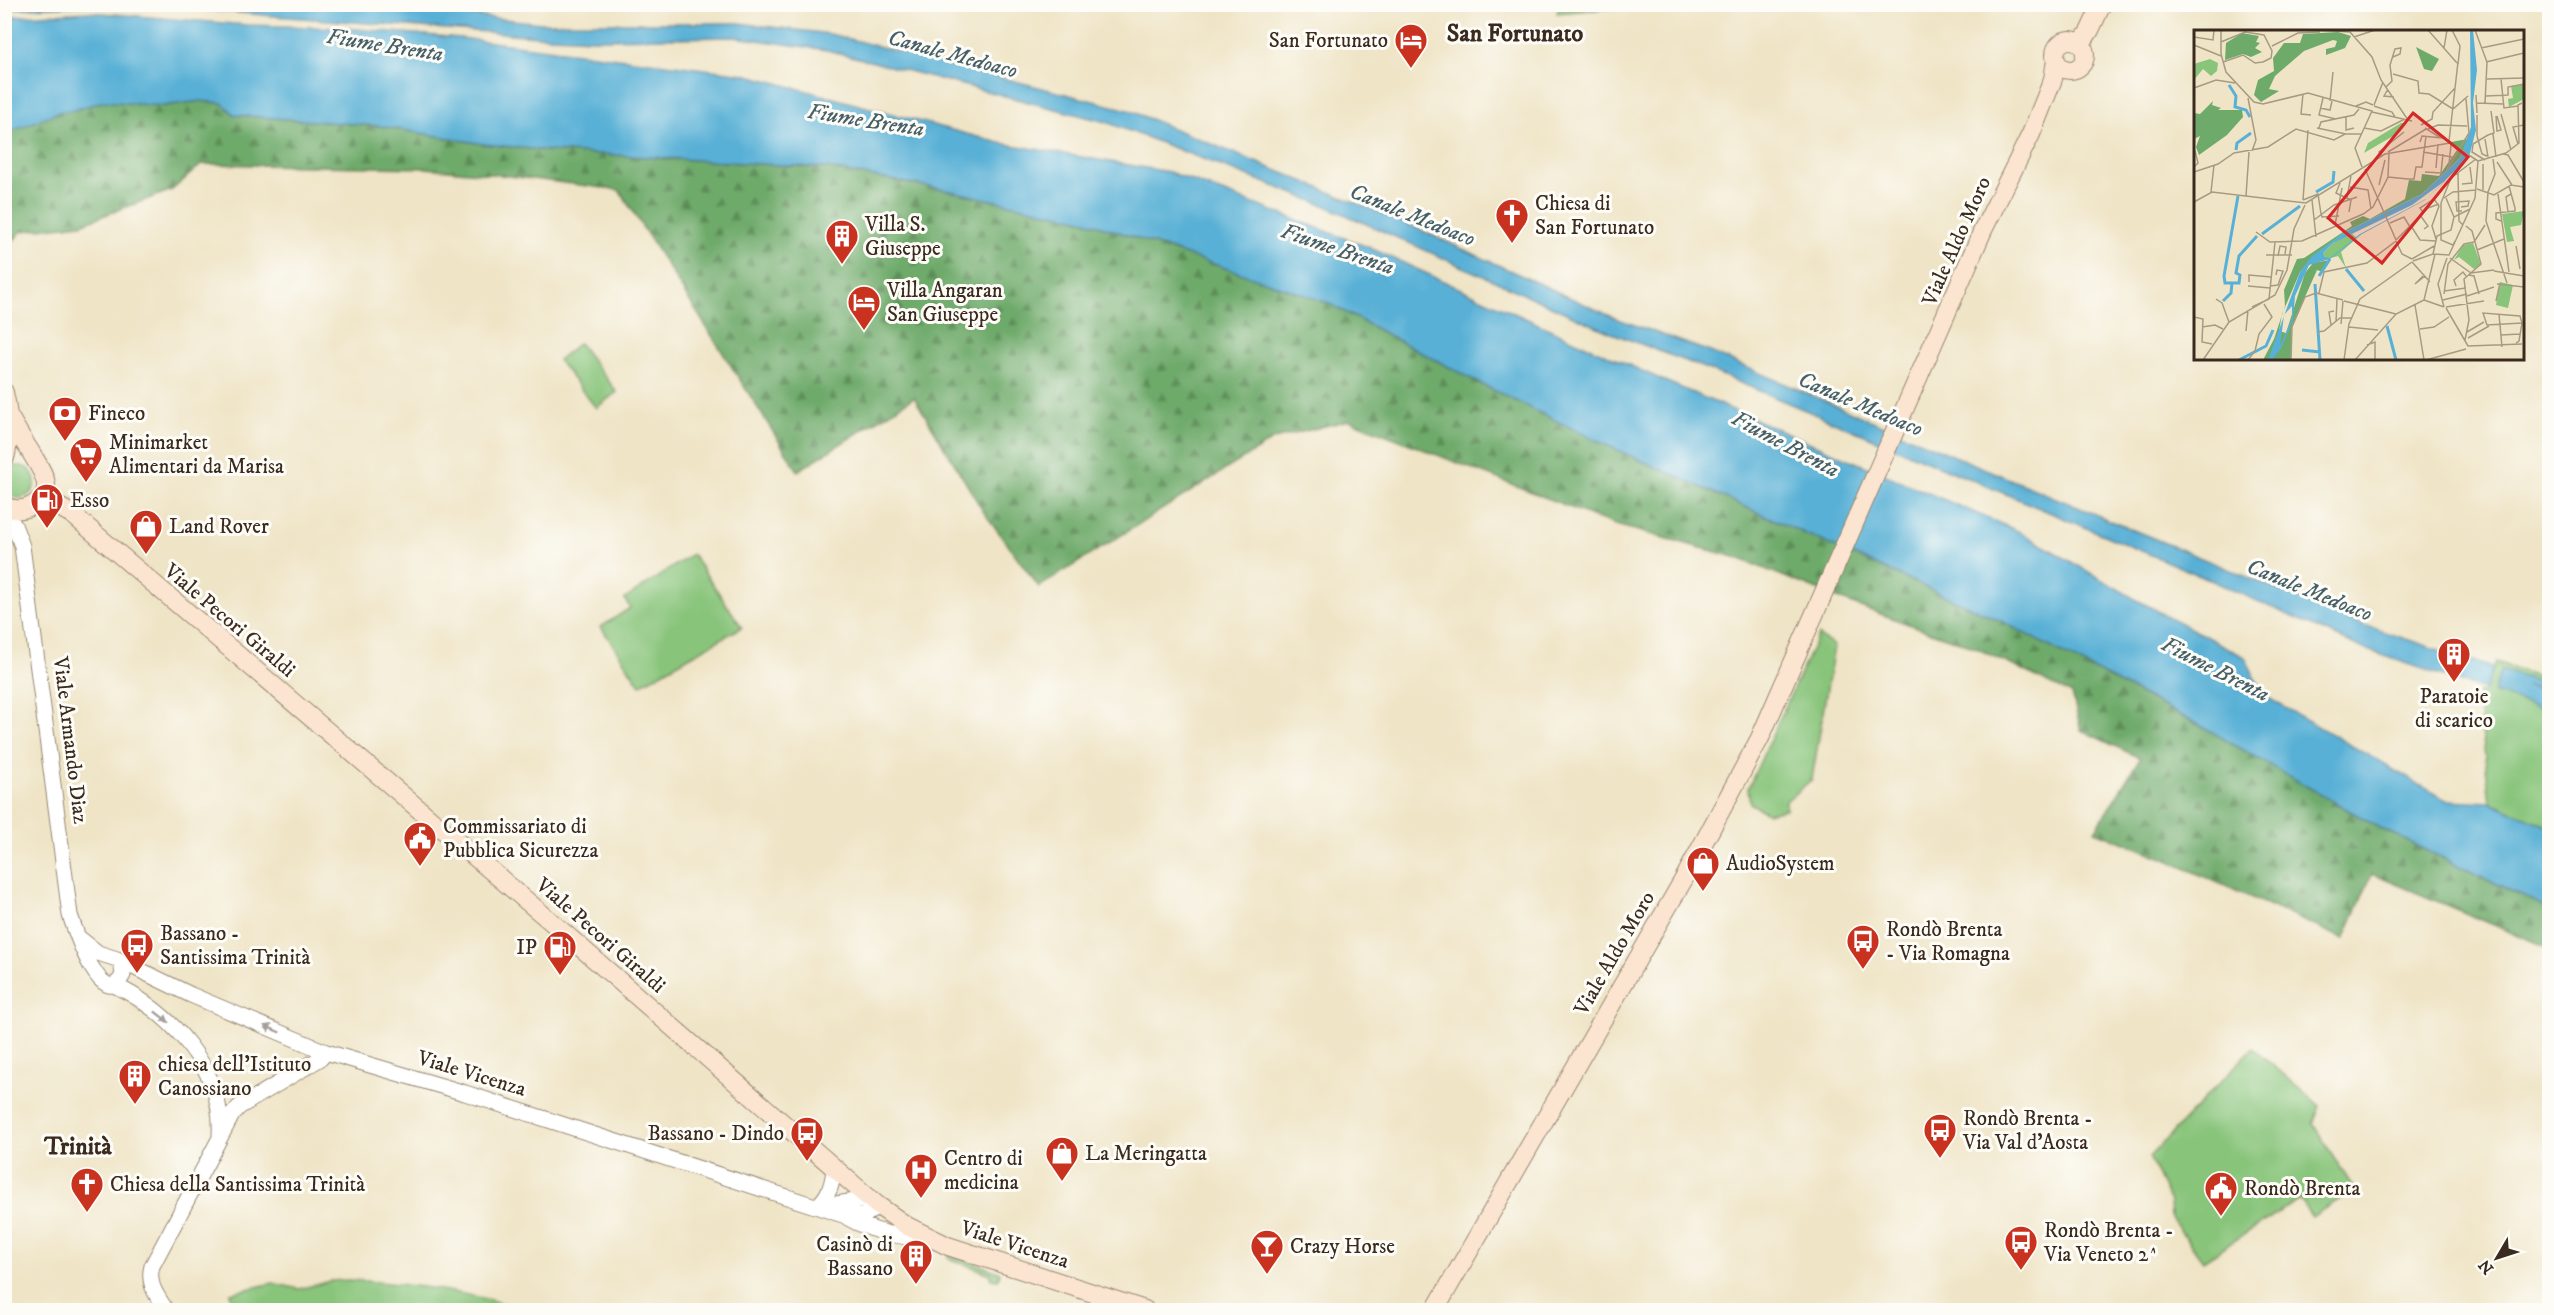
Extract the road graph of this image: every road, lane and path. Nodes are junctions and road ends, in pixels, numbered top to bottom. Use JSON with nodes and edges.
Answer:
{"nodes":[{"id":1,"x":2098,"y":4,"type":"edge"},
{"id":2,"x":2102,"y":4,"type":"edge"},
{"id":3,"x":2076,"y":42,"type":"junction"},
{"id":4,"x":2056,"y":60,"type":"junction"},
{"id":5,"x":2072,"y":70,"type":"junction"},
{"id":6,"x":2031,"y":134,"type":"junction"},
{"id":7,"x":4,"y":392,"type":"edge"},
{"id":8,"x":8,"y":415,"type":"junction"},
{"id":9,"x":5,"y":458,"type":"edge"},
{"id":10,"x":39,"y":464,"type":"junction"},
{"id":11,"x":34,"y":505,"type":"junction"},
{"id":12,"x":4,"y":506,"type":"edge"},
{"id":13,"x":4,"y":511,"type":"edge"},
{"id":14,"x":73,"y":515,"type":"junction"},
{"id":15,"x":22,"y":546,"type":"junction"},
{"id":16,"x":79,"y":938,"type":"junction"},
{"id":17,"x":115,"y":960,"type":"junction"},
{"id":18,"x":96,"y":974,"type":"junction"},
{"id":19,"x":114,"y":985,"type":"junction"},
{"id":20,"x":326,"y":1052,"type":"junction"},
{"id":21,"x":216,"y":1094,"type":"junction"},
{"id":22,"x":239,"y":1107,"type":"junction"},
{"id":23,"x":220,"y":1134,"type":"junction"},
{"id":24,"x":834,"y":1170,"type":"junction"},
{"id":25,"x":873,"y":1202,"type":"junction"},
{"id":26,"x":817,"y":1206,"type":"junction"},
{"id":27,"x":843,"y":1215,"type":"junction"},
{"id":28,"x":932,"y":1239,"type":"junction"},
{"id":29,"x":166,"y":1311,"type":"edge"},
{"id":30,"x":1145,"y":1311,"type":"edge"},
{"id":31,"x":1435,"y":1311,"type":"edge"}],
"edges":[{"from":1,"to":3,"type":"main road"},
{"from":2,"to":3,"type":"main road"},
{"from":3,"to":4,"type":"main road"},
{"from":3,"to":5,"type":"main road"},
{"from":4,"to":5,"type":"main road"},
{"from":4,"to":6,"type":"main road","name":"Viale Aldo Moro"},
{"from":5,"to":6,"type":"main road","name":"Viale Aldo Moro"},
{"from":6,"to":31,"type":"main road","name":"Viale Aldo Moro"},
{"from":7,"to":8,"type":"main road"},
{"from":8,"to":9,"type":"main road"},
{"from":8,"to":10,"type":"main road"},
{"from":9,"to":10,"type":"main road"},
{"from":10,"to":11,"type":"main road","name":"Viale Armando Diaz"},
{"from":10,"to":14,"type":"main road","name":"Viale Pecori Giraldi"},
{"from":11,"to":12,"type":"main road"},
{"from":11,"to":14,"type":"main road","name":"Viale Pecori Giraldi"},
{"from":11,"to":15,"type":"street","name":"Viale Armando Diaz"},
{"from":13,"to":15,"type":"street","name":"Viale Armando Diaz"},
{"from":14,"to":24,"type":"main road","name":"Viale Pecori Giraldi"},
{"from":15,"to":16,"type":"street","name":"Viale Armando Diaz"},
{"from":16,"to":17,"type":"street"},
{"from":16,"to":18,"type":"street","name":"Viale Armando Diaz"},
{"from":17,"to":18,"type":"street"},
{"from":17,"to":19,"type":"street"},
{"from":20,"to":17,"type":"street","name":"Viale Vicenza","one_way":true},
{"from":18,"to":19,"type":"street"},
{"from":19,"to":21,"type":"street","one_way":true},
{"from":20,"to":22,"type":"street"},
{"from":20,"to":26,"type":"street","name":"Viale Vicenza"},
{"from":21,"to":22,"type":"street"},
{"from":21,"to":23,"type":"street"},
{"from":22,"to":23,"type":"street"},
{"from":23,"to":29,"type":"street"},
{"from":24,"to":25,"type":"main road","name":"Viale Pecori Giraldi"},
{"from":24,"to":26,"type":"street"},
{"from":25,"to":26,"type":"street"},
{"from":25,"to":27,"type":"street"},
{"from":25,"to":28,"type":"main road","name":"Viale Vicenza"},
{"from":26,"to":27,"type":"street","name":"Viale Vicenza"},
{"from":27,"to":28,"type":"street","name":"Viale Vicenza"},
{"from":28,"to":30,"type":"main road","name":"Viale Vicenza"}]}
